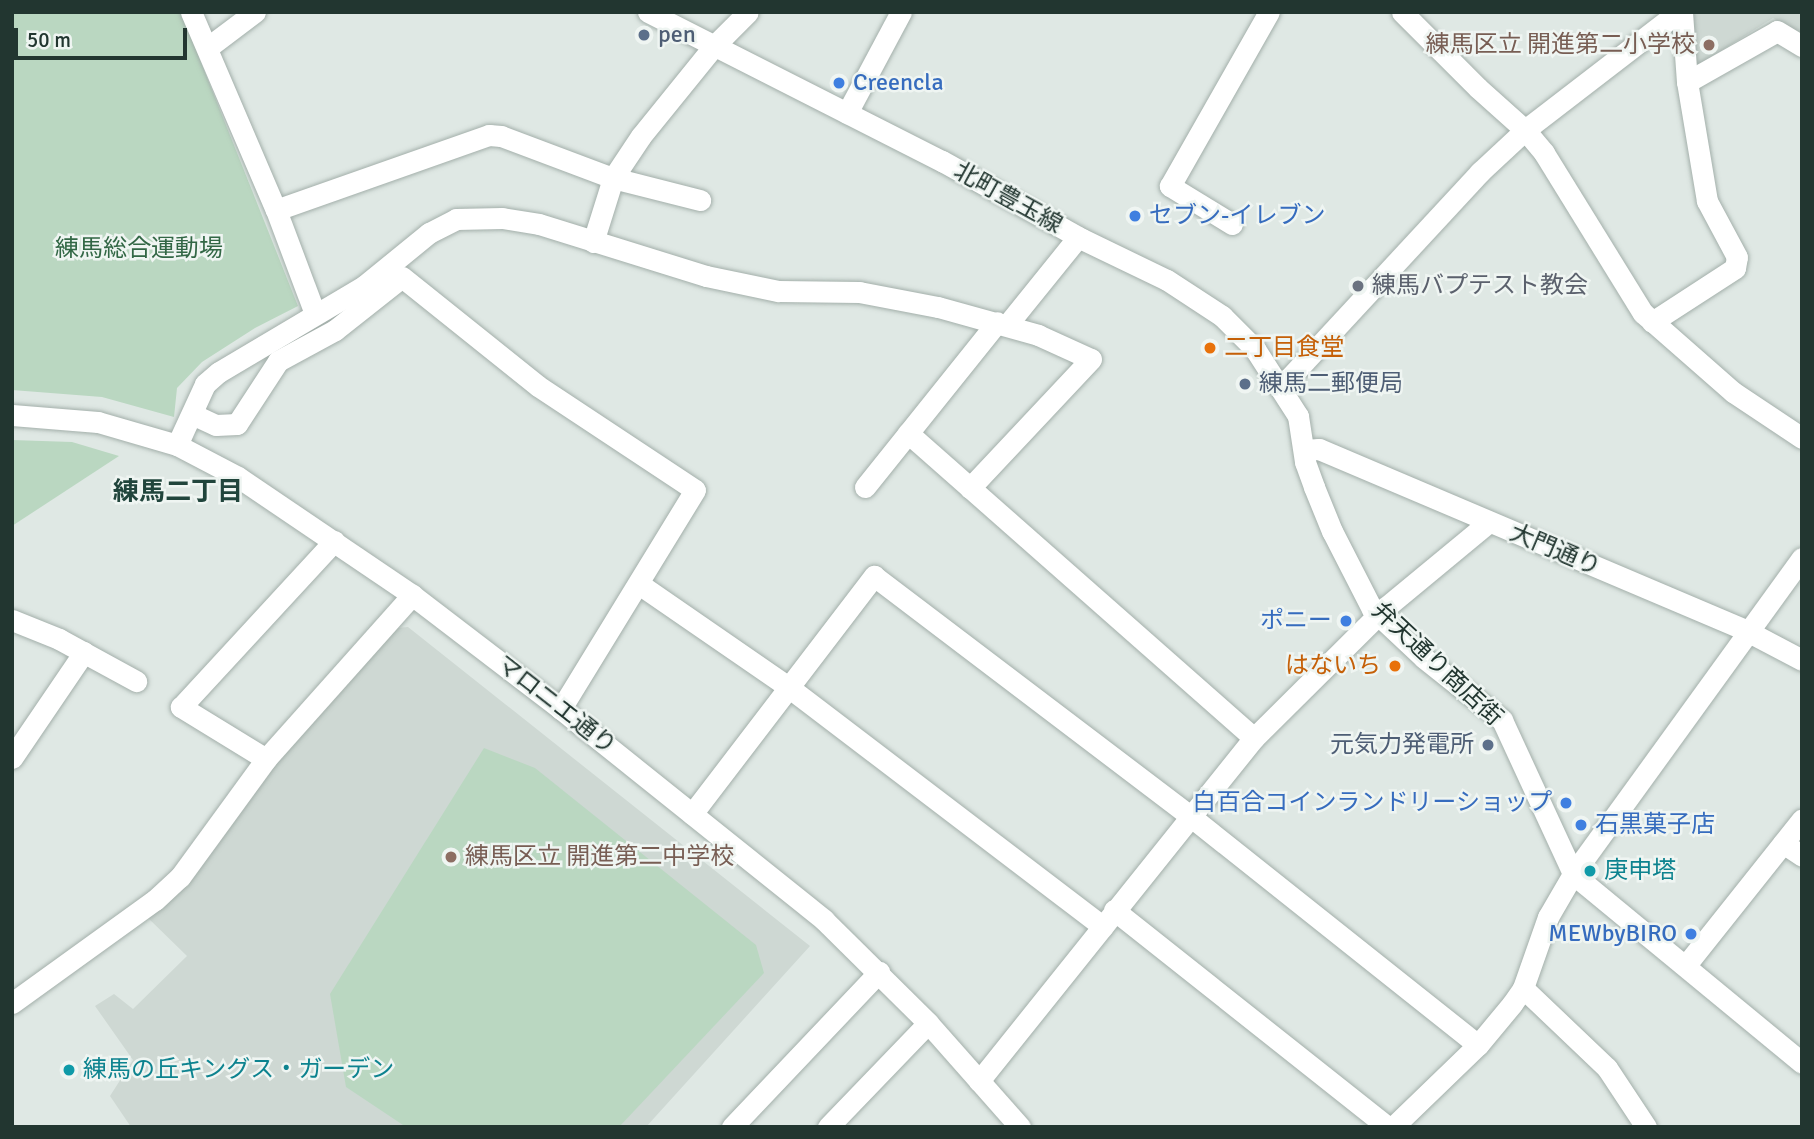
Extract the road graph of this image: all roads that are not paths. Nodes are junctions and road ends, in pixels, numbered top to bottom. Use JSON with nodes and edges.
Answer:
{"nodes":[{"id":1,"x":191,"y":12,"type":"edge"},
{"id":2,"x":255,"y":12,"type":"edge"},
{"id":3,"x":648,"y":12,"type":"edge"},
{"id":4,"x":748,"y":12,"type":"edge"},
{"id":5,"x":901,"y":12,"type":"edge"},
{"id":6,"x":1269,"y":12,"type":"edge"},
{"id":7,"x":1402,"y":12,"type":"edge"},
{"id":8,"x":1680,"y":12,"type":"edge"},
{"id":9,"x":1802,"y":46,"type":"edge"},
{"id":10,"x":713,"y":47,"type":"junction"},
{"id":11,"x":207,"y":48,"type":"junction"},
{"id":12,"x":1686,"y":82,"type":"junction"},
{"id":13,"x":848,"y":113,"type":"junction"},
{"id":14,"x":1525,"y":130,"type":"junction"},
{"id":15,"x":613,"y":178,"type":"junction"},
{"id":16,"x":699,"y":200,"type":"dead end"},
{"id":17,"x":276,"y":210,"type":"junction"},
{"id":18,"x":1232,"y":224,"type":"dead end"},
{"id":19,"x":1078,"y":237,"type":"junction"},
{"id":20,"x":593,"y":242,"type":"junction"},
{"id":21,"x":315,"y":314,"type":"junction"},
{"id":22,"x":1652,"y":322,"type":"junction"},
{"id":23,"x":1002,"y":324,"type":"junction"},
{"id":24,"x":1280,"y":388,"type":"junction"},
{"id":25,"x":191,"y":414,"type":"junction"},
{"id":26,"x":12,"y":415,"type":"edge"},
{"id":27,"x":908,"y":433,"type":"junction"},
{"id":28,"x":1802,"y":438,"type":"edge"},
{"id":29,"x":177,"y":445,"type":"junction"},
{"id":30,"x":1304,"y":450,"type":"junction"},
{"id":31,"x":864,"y":487,"type":"dead end"},
{"id":32,"x":971,"y":488,"type":"junction"},
{"id":33,"x":1489,"y":522,"type":"junction"},
{"id":34,"x":334,"y":541,"type":"junction"},
{"id":35,"x":1802,"y":558,"type":"edge"},
{"id":36,"x":639,"y":584,"type":"junction"},
{"id":37,"x":412,"y":595,"type":"junction"},
{"id":38,"x":1377,"y":615,"type":"junction"},
{"id":39,"x":12,"y":620,"type":"edge"},
{"id":40,"x":1747,"y":631,"type":"junction"},
{"id":41,"x":84,"y":652,"type":"junction"},
{"id":42,"x":1802,"y":660,"type":"edge"},
{"id":43,"x":136,"y":681,"type":"dead end"},
{"id":44,"x":787,"y":687,"type":"junction"},
{"id":45,"x":561,"y":709,"type":"junction"},
{"id":46,"x":1254,"y":738,"type":"junction"},
{"id":47,"x":12,"y":758,"type":"edge"},
{"id":48,"x":266,"y":759,"type":"junction"},
{"id":49,"x":692,"y":814,"type":"junction"},
{"id":50,"x":1190,"y":816,"type":"junction"},
{"id":51,"x":1802,"y":819,"type":"edge"},
{"id":52,"x":1783,"y":843,"type":"junction"},
{"id":53,"x":1802,"y":856,"type":"edge"},
{"id":54,"x":1573,"y":874,"type":"junction"},
{"id":55,"x":1109,"y":918,"type":"junction"},
{"id":56,"x":1686,"y":965,"type":"junction"},
{"id":57,"x":879,"y":972,"type":"junction"},
{"id":58,"x":1523,"y":988,"type":"junction"},
{"id":59,"x":12,"y":1003,"type":"edge"},
{"id":60,"x":928,"y":1023,"type":"junction"},
{"id":61,"x":1478,"y":1045,"type":"junction"},
{"id":62,"x":1802,"y":1063,"type":"edge"},
{"id":63,"x":979,"y":1081,"type":"junction"},
{"id":64,"x":732,"y":1127,"type":"edge"},
{"id":65,"x":828,"y":1127,"type":"edge"},
{"id":66,"x":1020,"y":1127,"type":"edge"},
{"id":67,"x":1391,"y":1127,"type":"edge"},
{"id":68,"x":1646,"y":1127,"type":"edge"}],
"edges":[{"from":1,"to":11,"type":"street"},
{"from":2,"to":11,"type":"street"},
{"from":3,"to":10,"type":"street","name":"北町豊玉線"},
{"from":4,"to":10,"type":"street"},
{"from":5,"to":13,"type":"street"},
{"from":6,"to":18,"type":"street"},
{"from":7,"to":14,"type":"street"},
{"from":8,"to":12,"type":"street"},
{"from":8,"to":14,"type":"street"},
{"from":9,"to":12,"type":"street"},
{"from":10,"to":13,"type":"street","name":"北町豊玉線"},
{"from":10,"to":15,"type":"street"},
{"from":11,"to":17,"type":"street"},
{"from":12,"to":22,"type":"street"},
{"from":13,"to":19,"type":"street","name":"北町豊玉線"},
{"from":14,"to":22,"type":"street"},
{"from":14,"to":24,"type":"street"},
{"from":15,"to":16,"type":"street"},
{"from":15,"to":17,"type":"street"},
{"from":15,"to":20,"type":"street"},
{"from":17,"to":21,"type":"street"},
{"from":19,"to":23,"type":"street"},
{"from":19,"to":24,"type":"street","name":"北町豊玉線"},
{"from":20,"to":21,"type":"street"},
{"from":20,"to":23,"type":"street"},
{"from":21,"to":25,"type":"street"},
{"from":22,"to":28,"type":"street"},
{"from":23,"to":27,"type":"street"},
{"from":23,"to":32,"type":"street"},
{"from":24,"to":30,"type":"street","name":"北町豊玉線"},
{"from":25,"to":29,"type":"street"},
{"from":25,"to":36,"type":"street"},
{"from":26,"to":29,"type":"street","name":"マロニエ通り"},
{"from":27,"to":31,"type":"street"},
{"from":27,"to":32,"type":"street"},
{"from":29,"to":34,"type":"street","name":"マロニエ通り"},
{"from":30,"to":33,"type":"street","name":"大門通り"},
{"from":30,"to":38,"type":"street","name":"弁天通り商店街"},
{"from":32,"to":46,"type":"street"},
{"from":33,"to":38,"type":"street"},
{"from":33,"to":40,"type":"street","name":"大門通り"},
{"from":34,"to":37,"type":"street","name":"マロニエ通り"},
{"from":34,"to":48,"type":"street"},
{"from":35,"to":40,"type":"street"},
{"from":36,"to":44,"type":"street"},
{"from":36,"to":45,"type":"street"},
{"from":37,"to":45,"type":"street","name":"マロニエ通り"},
{"from":37,"to":48,"type":"street"},
{"from":38,"to":46,"type":"street"},
{"from":38,"to":54,"type":"street","name":"弁天通り商店街"},
{"from":39,"to":41,"type":"street"},
{"from":40,"to":42,"type":"street","name":"大門通り"},
{"from":40,"to":54,"type":"street"},
{"from":41,"to":43,"type":"street"},
{"from":41,"to":47,"type":"street"},
{"from":44,"to":49,"type":"street"},
{"from":44,"to":50,"type":"street"},
{"from":44,"to":55,"type":"street"},
{"from":45,"to":49,"type":"street","name":"マロニエ通り"},
{"from":46,"to":50,"type":"street"},
{"from":48,"to":59,"type":"street"},
{"from":49,"to":57,"type":"street","name":"マロニエ通り"},
{"from":50,"to":55,"type":"street"},
{"from":50,"to":61,"type":"street"},
{"from":51,"to":52,"type":"street"},
{"from":52,"to":53,"type":"street"},
{"from":52,"to":56,"type":"street"},
{"from":54,"to":56,"type":"street","name":"弁天通り商店街"},
{"from":54,"to":58,"type":"street"},
{"from":55,"to":63,"type":"street"},
{"from":55,"to":67,"type":"street"},
{"from":56,"to":62,"type":"street","name":"弁天通り商店街"},
{"from":57,"to":60,"type":"street","name":"マロニエ通り"},
{"from":57,"to":64,"type":"street"},
{"from":58,"to":61,"type":"street"},
{"from":58,"to":68,"type":"street"},
{"from":60,"to":63,"type":"street","name":"マロニエ通り"},
{"from":60,"to":65,"type":"street"},
{"from":61,"to":67,"type":"street"},
{"from":63,"to":66,"type":"street","name":"マロニエ通り"}]}
